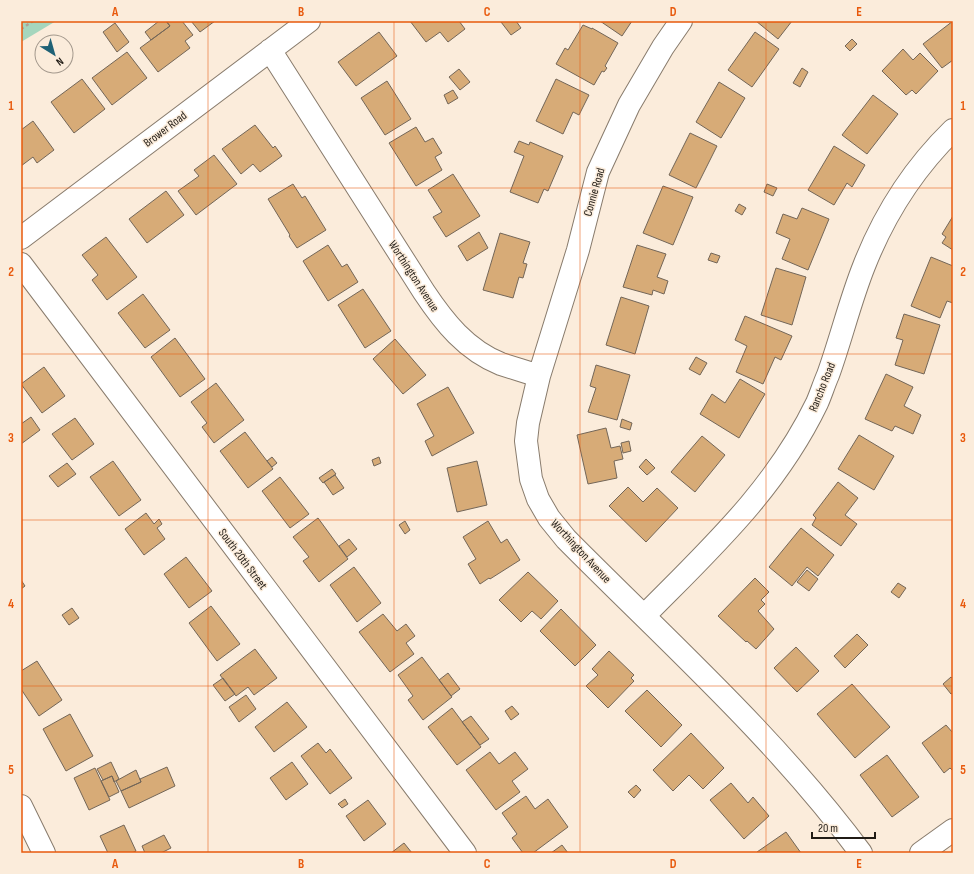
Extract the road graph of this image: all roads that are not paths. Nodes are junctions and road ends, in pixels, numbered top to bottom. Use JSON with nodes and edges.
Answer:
{"nodes":[{"id":1,"x":309,"y":21,"type":"edge"},
{"id":2,"x":681,"y":21,"type":"edge"},
{"id":3,"x":270,"y":50,"type":"junction"},
{"id":4,"x":953,"y":130,"type":"edge"},
{"id":5,"x":21,"y":238,"type":"edge"},
{"id":6,"x":21,"y":264,"type":"edge"},
{"id":7,"x":539,"y":376,"type":"junction"},
{"id":8,"x":644,"y":616,"type":"junction"},
{"id":9,"x":21,"y":806,"type":"edge"},
{"id":10,"x":953,"y":830,"type":"edge"},
{"id":11,"x":44,"y":853,"type":"edge"},
{"id":12,"x":465,"y":853,"type":"edge"},
{"id":13,"x":861,"y":853,"type":"edge"},
{"id":14,"x":921,"y":853,"type":"edge"}],
"edges":[{"from":1,"to":3,"type":"street","name":"Brower Road"},
{"from":2,"to":7,"type":"street","name":"Connie Road"},
{"from":3,"to":5,"type":"street","name":"Brower Road"},
{"from":3,"to":7,"type":"street","name":"Worthington Avenue"},
{"from":4,"to":8,"type":"street","name":"Rancho Road"},
{"from":6,"to":12,"type":"street","name":"South 20th Street"},
{"from":7,"to":8,"type":"street","name":"Worthington Avenue"},
{"from":8,"to":13,"type":"street","name":"Worthington Avenue"},
{"from":9,"to":11,"type":"street"},
{"from":10,"to":14,"type":"street"}]}
